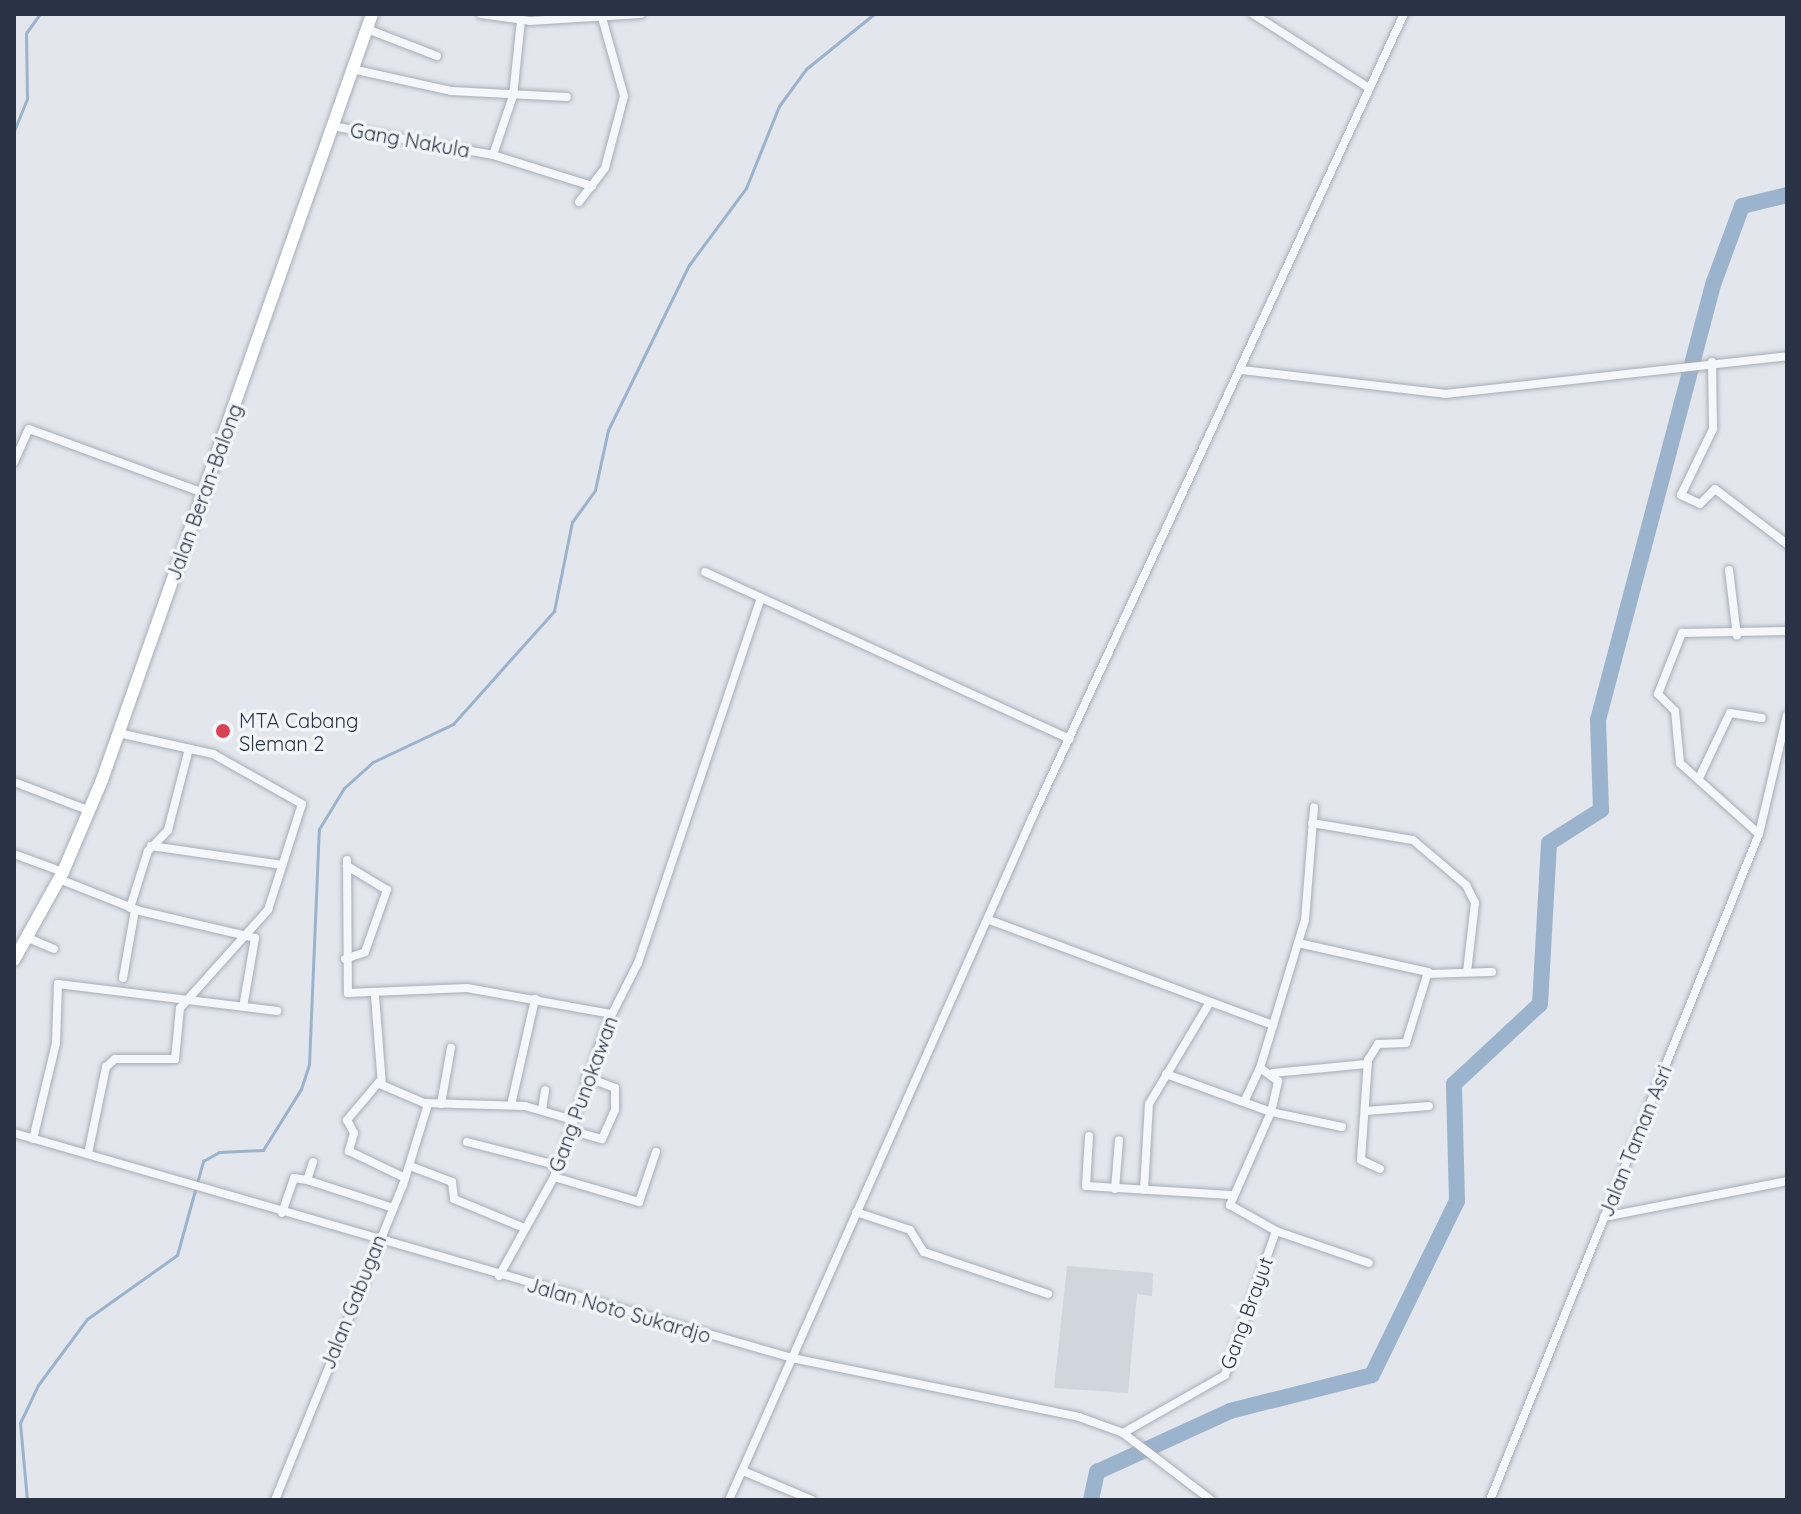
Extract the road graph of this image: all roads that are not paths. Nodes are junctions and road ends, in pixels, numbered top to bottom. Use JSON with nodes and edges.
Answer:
{"nodes":[{"id":1,"x":372,"y":14,"type":"edge"},
{"id":2,"x":481,"y":14,"type":"edge"},
{"id":3,"x":641,"y":14,"type":"edge"},
{"id":4,"x":1253,"y":14,"type":"edge"},
{"id":5,"x":1404,"y":14,"type":"edge"},
{"id":6,"x":628,"y":15,"type":"edge"},
{"id":7,"x":602,"y":17,"type":"edge"},
{"id":8,"x":528,"y":18,"type":"edge"},
{"id":9,"x":367,"y":29,"type":"junction"},
{"id":10,"x":437,"y":56,"type":"dead end"},
{"id":11,"x":352,"y":69,"type":"junction"},
{"id":12,"x":1369,"y":88,"type":"junction"},
{"id":13,"x":513,"y":96,"type":"junction"},
{"id":14,"x":567,"y":97,"type":"dead end"},
{"id":15,"x":332,"y":126,"type":"junction"},
{"id":16,"x":493,"y":155,"type":"junction"},
{"id":17,"x":592,"y":186,"type":"junction"},
{"id":18,"x":579,"y":202,"type":"dead end"},
{"id":19,"x":1787,"y":356,"type":"edge"},
{"id":20,"x":1712,"y":362,"type":"junction"},
{"id":21,"x":1242,"y":370,"type":"junction"},
{"id":22,"x":14,"y":462,"type":"edge"},
{"id":23,"x":204,"y":493,"type":"junction"},
{"id":24,"x":1787,"y":544,"type":"edge"},
{"id":25,"x":1729,"y":570,"type":"dead end"},
{"id":26,"x":705,"y":572,"type":"dead end"},
{"id":27,"x":760,"y":601,"type":"junction"},
{"id":28,"x":1787,"y":631,"type":"edge"},
{"id":29,"x":1737,"y":636,"type":"junction"},
{"id":30,"x":1787,"y":715,"type":"edge"},
{"id":31,"x":1762,"y":718,"type":"dead end"},
{"id":32,"x":118,"y":733,"type":"junction"},
{"id":33,"x":1070,"y":739,"type":"junction"},
{"id":34,"x":189,"y":749,"type":"junction"},
{"id":35,"x":1699,"y":778,"type":"junction"},
{"id":36,"x":14,"y":782,"type":"edge"},
{"id":37,"x":1314,"y":807,"type":"dead end"},
{"id":38,"x":90,"y":811,"type":"junction"},
{"id":39,"x":1312,"y":823,"type":"junction"},
{"id":40,"x":1759,"y":834,"type":"junction"},
{"id":41,"x":151,"y":846,"type":"junction"},
{"id":42,"x":14,"y":854,"type":"edge"},
{"id":43,"x":283,"y":865,"type":"junction"},
{"id":44,"x":61,"y":876,"type":"junction"},
{"id":45,"x":133,"y":909,"type":"junction"},
{"id":46,"x":989,"y":920,"type":"junction"},
{"id":47,"x":248,"y":934,"type":"junction"},
{"id":48,"x":28,"y":938,"type":"junction"},
{"id":49,"x":1298,"y":943,"type":"junction"},
{"id":50,"x":54,"y":949,"type":"dead end"},
{"id":51,"x":345,"y":959,"type":"junction"},
{"id":52,"x":14,"y":960,"type":"edge"},
{"id":53,"x":1467,"y":972,"type":"junction"},
{"id":54,"x":1492,"y":972,"type":"dead end"},
{"id":55,"x":1428,"y":974,"type":"junction"},
{"id":56,"x":123,"y":978,"type":"dead end"},
{"id":57,"x":375,"y":996,"type":"junction"},
{"id":58,"x":535,"y":999,"type":"junction"},
{"id":59,"x":186,"y":1001,"type":"junction"},
{"id":60,"x":244,"y":1002,"type":"junction"},
{"id":61,"x":1210,"y":1002,"type":"junction"},
{"id":62,"x":277,"y":1011,"type":"dead end"},
{"id":63,"x":611,"y":1014,"type":"junction"},
{"id":64,"x":1273,"y":1025,"type":"junction"},
{"id":65,"x":451,"y":1048,"type":"dead end"},
{"id":66,"x":1367,"y":1064,"type":"junction"},
{"id":67,"x":1260,"y":1068,"type":"junction"},
{"id":68,"x":1273,"y":1073,"type":"junction"},
{"id":69,"x":1166,"y":1074,"type":"junction"},
{"id":70,"x":586,"y":1077,"type":"junction"},
{"id":71,"x":379,"y":1082,"type":"junction"},
{"id":72,"x":545,"y":1090,"type":"dead end"},
{"id":73,"x":1245,"y":1100,"type":"junction"},
{"id":74,"x":428,"y":1104,"type":"junction"},
{"id":75,"x":441,"y":1104,"type":"junction"},
{"id":76,"x":511,"y":1105,"type":"junction"},
{"id":77,"x":1429,"y":1106,"type":"dead end"},
{"id":78,"x":542,"y":1110,"type":"junction"},
{"id":79,"x":1366,"y":1111,"type":"junction"},
{"id":80,"x":1271,"y":1112,"type":"junction"},
{"id":81,"x":570,"y":1119,"type":"junction"},
{"id":82,"x":1342,"y":1127,"type":"dead end"},
{"id":83,"x":570,"y":1130,"type":"junction"},
{"id":84,"x":14,"y":1133,"type":"edge"},
{"id":85,"x":1089,"y":1136,"type":"dead end"},
{"id":86,"x":33,"y":1139,"type":"junction"},
{"id":87,"x":1119,"y":1140,"type":"dead end"},
{"id":88,"x":467,"y":1142,"type":"dead end"},
{"id":89,"x":656,"y":1152,"type":"dead end"},
{"id":90,"x":88,"y":1154,"type":"junction"},
{"id":91,"x":313,"y":1162,"type":"dead end"},
{"id":92,"x":556,"y":1165,"type":"junction"},
{"id":93,"x":410,"y":1166,"type":"junction"},
{"id":94,"x":1380,"y":1169,"type":"dead end"},
{"id":95,"x":554,"y":1177,"type":"junction"},
{"id":96,"x":405,"y":1178,"type":"junction"},
{"id":97,"x":307,"y":1180,"type":"junction"},
{"id":98,"x":1787,"y":1181,"type":"edge"},
{"id":99,"x":1115,"y":1189,"type":"junction"},
{"id":100,"x":1144,"y":1190,"type":"junction"},
{"id":101,"x":1230,"y":1195,"type":"junction"},
{"id":102,"x":393,"y":1208,"type":"junction"},
{"id":103,"x":856,"y":1212,"type":"junction"},
{"id":104,"x":282,"y":1213,"type":"junction"},
{"id":105,"x":1604,"y":1217,"type":"junction"},
{"id":106,"x":522,"y":1227,"type":"junction"},
{"id":107,"x":1276,"y":1231,"type":"junction"},
{"id":108,"x":376,"y":1244,"type":"junction"},
{"id":109,"x":1369,"y":1263,"type":"dead end"},
{"id":110,"x":499,"y":1276,"type":"junction"},
{"id":111,"x":1048,"y":1294,"type":"dead end"},
{"id":112,"x":792,"y":1358,"type":"junction"},
{"id":113,"x":1123,"y":1433,"type":"junction"},
{"id":114,"x":743,"y":1471,"type":"junction"},
{"id":115,"x":275,"y":1500,"type":"edge"},
{"id":116,"x":729,"y":1500,"type":"edge"},
{"id":117,"x":812,"y":1500,"type":"edge"},
{"id":118,"x":1211,"y":1500,"type":"edge"},
{"id":119,"x":1490,"y":1500,"type":"edge"}],
"edges":[{"from":1,"to":9,"type":"main road","name":"Jalan Beran-Balong"},
{"from":2,"to":8,"type":"street"},
{"from":3,"to":6,"type":"street"},
{"from":4,"to":12,"type":"street"},
{"from":5,"to":12,"type":"street"},
{"from":6,"to":7,"type":"street"},
{"from":7,"to":8,"type":"street"},
{"from":7,"to":17,"type":"street"},
{"from":8,"to":13,"type":"street","name":"Gang Nakula"},
{"from":9,"to":10,"type":"street"},
{"from":9,"to":11,"type":"main road","name":"Jalan Beran-Balong"},
{"from":11,"to":13,"type":"street"},
{"from":11,"to":15,"type":"main road","name":"Jalan Beran-Balong"},
{"from":12,"to":21,"type":"street"},
{"from":13,"to":14,"type":"street"},
{"from":13,"to":16,"type":"street","name":"Gang Nakula"},
{"from":15,"to":16,"type":"street","name":"Gang Nakula"},
{"from":15,"to":23,"type":"main road","name":"Jalan Beran-Balong"},
{"from":16,"to":17,"type":"street"},
{"from":17,"to":18,"type":"street"},
{"from":19,"to":20,"type":"street"},
{"from":20,"to":21,"type":"street"},
{"from":20,"to":24,"type":"street"},
{"from":21,"to":33,"type":"street"},
{"from":22,"to":23,"type":"street"},
{"from":23,"to":32,"type":"main road","name":"Jalan Beran-Balong"},
{"from":25,"to":29,"type":"street"},
{"from":26,"to":27,"type":"street"},
{"from":27,"to":33,"type":"street"},
{"from":27,"to":63,"type":"street","name":"Gang Punokawan"},
{"from":28,"to":29,"type":"street"},
{"from":29,"to":35,"type":"street"},
{"from":30,"to":40,"type":"street","name":"Jalan Taman Asri"},
{"from":31,"to":35,"type":"street"},
{"from":32,"to":34,"type":"street"},
{"from":32,"to":38,"type":"main road","name":"Jalan Beran-Balong"},
{"from":33,"to":46,"type":"street"},
{"from":34,"to":41,"type":"street"},
{"from":34,"to":43,"type":"street"},
{"from":35,"to":40,"type":"street"},
{"from":36,"to":38,"type":"street"},
{"from":37,"to":39,"type":"street"},
{"from":38,"to":44,"type":"main road","name":"Jalan Beran-Balong"},
{"from":39,"to":49,"type":"street"},
{"from":39,"to":53,"type":"street"},
{"from":40,"to":105,"type":"street","name":"Jalan Taman Asri"},
{"from":41,"to":43,"type":"street"},
{"from":41,"to":45,"type":"street"},
{"from":42,"to":44,"type":"street"},
{"from":43,"to":47,"type":"street"},
{"from":44,"to":45,"type":"street"},
{"from":44,"to":48,"type":"main road","name":"Jalan Beran-Balong"},
{"from":45,"to":47,"type":"street"},
{"from":45,"to":56,"type":"street"},
{"from":46,"to":61,"type":"street"},
{"from":46,"to":103,"type":"street"},
{"from":47,"to":59,"type":"street"},
{"from":47,"to":60,"type":"street"},
{"from":48,"to":50,"type":"street"},
{"from":48,"to":52,"type":"main road","name":"Jalan Beran-Balong"},
{"from":49,"to":55,"type":"street"},
{"from":49,"to":64,"type":"street"},
{"from":51,"to":51,"type":"street"},
{"from":51,"to":57,"type":"street"},
{"from":53,"to":54,"type":"street"},
{"from":53,"to":55,"type":"street"},
{"from":55,"to":66,"type":"street"},
{"from":57,"to":58,"type":"street"},
{"from":57,"to":71,"type":"street"},
{"from":58,"to":63,"type":"street"},
{"from":58,"to":76,"type":"street"},
{"from":59,"to":60,"type":"street"},
{"from":59,"to":86,"type":"street"},
{"from":59,"to":90,"type":"street"},
{"from":60,"to":62,"type":"street"},
{"from":61,"to":64,"type":"street"},
{"from":61,"to":69,"type":"street"},
{"from":63,"to":70,"type":"street","name":"Gang Punokawan"},
{"from":64,"to":67,"type":"street"},
{"from":65,"to":75,"type":"street"},
{"from":66,"to":68,"type":"street"},
{"from":66,"to":79,"type":"street"},
{"from":67,"to":68,"type":"street"},
{"from":67,"to":73,"type":"street"},
{"from":68,"to":80,"type":"street"},
{"from":69,"to":73,"type":"street"},
{"from":69,"to":100,"type":"street"},
{"from":70,"to":81,"type":"street","name":"Gang Punokawan"},
{"from":70,"to":83,"type":"street"},
{"from":71,"to":74,"type":"street"},
{"from":71,"to":96,"type":"street"},
{"from":72,"to":78,"type":"street"},
{"from":73,"to":80,"type":"street"},
{"from":74,"to":75,"type":"street"},
{"from":74,"to":93,"type":"street","name":"Jalan Gabugan"},
{"from":75,"to":76,"type":"street"},
{"from":76,"to":78,"type":"street"},
{"from":77,"to":79,"type":"street"},
{"from":78,"to":81,"type":"street"},
{"from":79,"to":94,"type":"street"},
{"from":80,"to":82,"type":"street"},
{"from":80,"to":101,"type":"street"},
{"from":81,"to":83,"type":"street","name":"Gang Punokawan"},
{"from":83,"to":92,"type":"street","name":"Gang Punokawan"},
{"from":84,"to":86,"type":"street","name":"Jalan Noto Sukardjo"},
{"from":85,"to":99,"type":"street"},
{"from":86,"to":90,"type":"street","name":"Jalan Noto Sukardjo"},
{"from":87,"to":99,"type":"street"},
{"from":88,"to":92,"type":"street"},
{"from":89,"to":95,"type":"street"},
{"from":90,"to":104,"type":"street","name":"Jalan Noto Sukardjo"},
{"from":91,"to":97,"type":"street"},
{"from":92,"to":95,"type":"street","name":"Gang Punokawan"},
{"from":93,"to":96,"type":"street","name":"Jalan Gabugan"},
{"from":93,"to":106,"type":"street"},
{"from":95,"to":106,"type":"street","name":"Gang Punokawan"},
{"from":96,"to":102,"type":"street","name":"Jalan Gabugan"},
{"from":97,"to":102,"type":"street"},
{"from":97,"to":104,"type":"street"},
{"from":98,"to":105,"type":"street"},
{"from":99,"to":100,"type":"street"},
{"from":100,"to":101,"type":"street"},
{"from":101,"to":107,"type":"street"},
{"from":102,"to":108,"type":"street","name":"Jalan Gabugan"},
{"from":103,"to":111,"type":"street"},
{"from":103,"to":112,"type":"street"},
{"from":104,"to":108,"type":"street","name":"Jalan Noto Sukardjo"},
{"from":105,"to":119,"type":"street","name":"Jalan Taman Asri"},
{"from":106,"to":110,"type":"street","name":"Gang Punokawan"},
{"from":107,"to":109,"type":"street"},
{"from":107,"to":113,"type":"street","name":"Gang Brayut"},
{"from":108,"to":110,"type":"street","name":"Jalan Noto Sukardjo"},
{"from":108,"to":115,"type":"street","name":"Jalan Gabugan"},
{"from":110,"to":112,"type":"street","name":"Jalan Noto Sukardjo"},
{"from":112,"to":113,"type":"street","name":"Jalan Noto Sukardjo"},
{"from":112,"to":114,"type":"street"},
{"from":113,"to":118,"type":"street","name":"Jalan Noto Sukardjo"},
{"from":114,"to":116,"type":"street"},
{"from":114,"to":117,"type":"street"}]}
